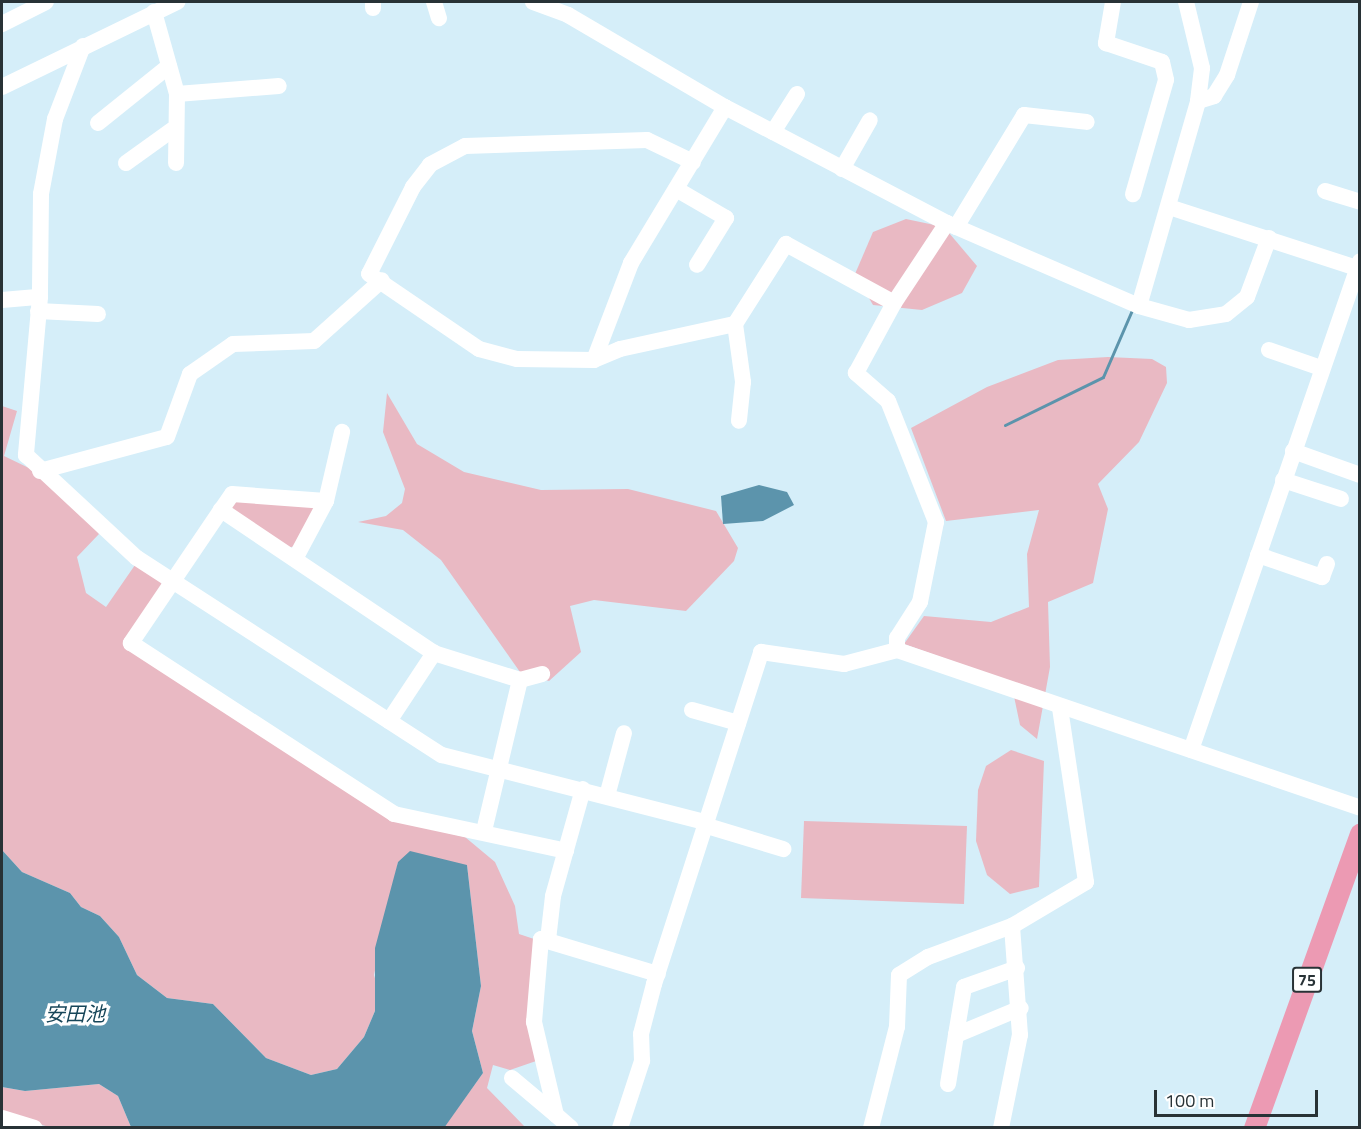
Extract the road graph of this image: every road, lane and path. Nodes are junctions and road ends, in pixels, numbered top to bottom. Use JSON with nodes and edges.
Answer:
{"nodes":[{"id":1,"x":46,"y":2,"type":"edge"},
{"id":2,"x":177,"y":2,"type":"edge"},
{"id":3,"x":434,"y":2,"type":"edge"},
{"id":4,"x":533,"y":2,"type":"edge"},
{"id":5,"x":1113,"y":2,"type":"edge"},
{"id":6,"x":1186,"y":2,"type":"edge"},
{"id":7,"x":1251,"y":2,"type":"edge"},
{"id":8,"x":154,"y":12,"type":"junction"},
{"id":9,"x":439,"y":18,"type":"dead end"},
{"id":10,"x":2,"y":24,"type":"edge"},
{"id":11,"x":83,"y":46,"type":"junction"},
{"id":12,"x":169,"y":66,"type":"junction"},
{"id":13,"x":279,"y":86,"type":"dead end"},
{"id":14,"x":2,"y":87,"type":"edge"},
{"id":15,"x":177,"y":94,"type":"junction"},
{"id":16,"x":797,"y":94,"type":"dead end"},
{"id":17,"x":1198,"y":101,"type":"junction"},
{"id":18,"x":725,"y":106,"type":"junction"},
{"id":19,"x":870,"y":120,"type":"dead end"},
{"id":20,"x":1087,"y":122,"type":"dead end"},
{"id":21,"x":98,"y":123,"type":"dead end"},
{"id":22,"x":172,"y":130,"type":"junction"},
{"id":23,"x":773,"y":132,"type":"junction"},
{"id":24,"x":693,"y":162,"type":"junction"},
{"id":25,"x":126,"y":163,"type":"dead end"},
{"id":26,"x":176,"y":163,"type":"dead end"},
{"id":27,"x":842,"y":169,"type":"junction"},
{"id":28,"x":676,"y":189,"type":"junction"},
{"id":29,"x":1325,"y":191,"type":"dead end"},
{"id":30,"x":1133,"y":194,"type":"dead end"},
{"id":31,"x":1359,"y":202,"type":"edge"},
{"id":32,"x":1169,"y":207,"type":"junction"},
{"id":33,"x":952,"y":225,"type":"junction"},
{"id":34,"x":1269,"y":238,"type":"junction"},
{"id":35,"x":697,"y":266,"type":"dead end"},
{"id":36,"x":1359,"y":266,"type":"edge"},
{"id":37,"x":382,"y":280,"type":"junction"},
{"id":38,"x":2,"y":300,"type":"edge"},
{"id":39,"x":894,"y":303,"type":"junction"},
{"id":40,"x":39,"y":304,"type":"junction"},
{"id":41,"x":1134,"y":304,"type":"junction"},
{"id":42,"x":98,"y":314,"type":"dead end"},
{"id":43,"x":735,"y":324,"type":"junction"},
{"id":44,"x":1269,"y":350,"type":"dead end"},
{"id":45,"x":594,"y":360,"type":"junction"},
{"id":46,"x":1321,"y":368,"type":"junction"},
{"id":47,"x":739,"y":421,"type":"dead end"},
{"id":48,"x":342,"y":432,"type":"dead end"},
{"id":49,"x":1293,"y":451,"type":"junction"},
{"id":50,"x":40,"y":471,"type":"junction"},
{"id":51,"x":1359,"y":475,"type":"edge"},
{"id":52,"x":1283,"y":480,"type":"junction"},
{"id":53,"x":1341,"y":499,"type":"dead end"},
{"id":54,"x":326,"y":501,"type":"junction"},
{"id":55,"x":221,"y":510,"type":"junction"},
{"id":56,"x":1257,"y":555,"type":"junction"},
{"id":57,"x":295,"y":559,"type":"junction"},
{"id":58,"x":1327,"y":564,"type":"dead end"},
{"id":59,"x":172,"y":582,"type":"junction"},
{"id":60,"x":897,"y":650,"type":"junction"},
{"id":61,"x":434,"y":653,"type":"junction"},
{"id":62,"x":542,"y":674,"type":"dead end"},
{"id":63,"x":519,"y":681,"type":"junction"},
{"id":64,"x":1060,"y":708,"type":"junction"},
{"id":65,"x":692,"y":710,"type":"dead end"},
{"id":66,"x":389,"y":721,"type":"junction"},
{"id":67,"x":738,"y":723,"type":"junction"},
{"id":68,"x":624,"y":734,"type":"dead end"},
{"id":69,"x":1191,"y":750,"type":"junction"},
{"id":70,"x":500,"y":767,"type":"junction"},
{"id":71,"x":583,"y":789,"type":"junction"},
{"id":72,"x":607,"y":796,"type":"junction"},
{"id":73,"x":1359,"y":808,"type":"edge"},
{"id":74,"x":705,"y":823,"type":"junction"},
{"id":75,"x":484,"y":831,"type":"junction"},
{"id":76,"x":1359,"y":833,"type":"edge"},
{"id":77,"x":783,"y":849,"type":"dead end"},
{"id":78,"x":566,"y":851,"type":"junction"},
{"id":79,"x":1012,"y":926,"type":"junction"},
{"id":80,"x":548,"y":940,"type":"junction"},
{"id":81,"x":1017,"y":968,"type":"junction"},
{"id":82,"x":658,"y":974,"type":"junction"},
{"id":83,"x":1021,"y":1008,"type":"junction"},
{"id":84,"x":956,"y":1035,"type":"junction"},
{"id":85,"x":512,"y":1078,"type":"dead end"},
{"id":86,"x":948,"y":1084,"type":"dead end"},
{"id":87,"x":2,"y":1118,"type":"edge"},
{"id":88,"x":561,"y":1123,"type":"edge"},
{"id":89,"x":34,"y":1128,"type":"edge"},
{"id":90,"x":620,"y":1128,"type":"edge"},
{"id":91,"x":871,"y":1128,"type":"edge"},
{"id":92,"x":1001,"y":1128,"type":"edge"},
{"id":93,"x":1254,"y":1128,"type":"edge"}],
"edges":[{"from":1,"to":10,"type":"street"},
{"from":2,"to":8,"type":"street"},
{"from":3,"to":9,"type":"street"},
{"from":4,"to":18,"type":"street"},
{"from":5,"to":30,"type":"street"},
{"from":6,"to":17,"type":"street"},
{"from":7,"to":17,"type":"street"},
{"from":8,"to":11,"type":"street"},
{"from":8,"to":12,"type":"street"},
{"from":11,"to":14,"type":"street"},
{"from":11,"to":40,"type":"street"},
{"from":12,"to":15,"type":"street"},
{"from":12,"to":21,"type":"street"},
{"from":13,"to":15,"type":"street"},
{"from":15,"to":22,"type":"street"},
{"from":16,"to":23,"type":"street"},
{"from":17,"to":32,"type":"street"},
{"from":18,"to":23,"type":"street"},
{"from":18,"to":24,"type":"street"},
{"from":19,"to":27,"type":"street"},
{"from":20,"to":33,"type":"street"},
{"from":22,"to":25,"type":"street"},
{"from":22,"to":26,"type":"street"},
{"from":23,"to":27,"type":"street"},
{"from":24,"to":28,"type":"street"},
{"from":24,"to":37,"type":"street"},
{"from":27,"to":33,"type":"street"},
{"from":28,"to":35,"type":"street"},
{"from":28,"to":45,"type":"street"},
{"from":29,"to":31,"type":"street"},
{"from":32,"to":34,"type":"street"},
{"from":32,"to":41,"type":"street"},
{"from":33,"to":39,"type":"street"},
{"from":33,"to":41,"type":"street"},
{"from":34,"to":36,"type":"street"},
{"from":34,"to":41,"type":"street"},
{"from":36,"to":46,"type":"street"},
{"from":37,"to":45,"type":"street"},
{"from":37,"to":50,"type":"street"},
{"from":38,"to":40,"type":"street"},
{"from":39,"to":43,"type":"street"},
{"from":39,"to":60,"type":"street"},
{"from":40,"to":42,"type":"street"},
{"from":40,"to":50,"type":"street"},
{"from":43,"to":45,"type":"street"},
{"from":43,"to":47,"type":"street"},
{"from":44,"to":46,"type":"street"},
{"from":46,"to":49,"type":"street"},
{"from":48,"to":54,"type":"street"},
{"from":49,"to":51,"type":"street"},
{"from":49,"to":52,"type":"street"},
{"from":50,"to":59,"type":"street"},
{"from":52,"to":53,"type":"street"},
{"from":52,"to":56,"type":"street"},
{"from":54,"to":55,"type":"street"},
{"from":54,"to":57,"type":"street"},
{"from":55,"to":57,"type":"street"},
{"from":55,"to":59,"type":"street"},
{"from":56,"to":58,"type":"street"},
{"from":56,"to":69,"type":"street"},
{"from":57,"to":61,"type":"street"},
{"from":59,"to":66,"type":"street"},
{"from":59,"to":75,"type":"street"},
{"from":60,"to":64,"type":"street"},
{"from":60,"to":67,"type":"street"},
{"from":61,"to":63,"type":"street"},
{"from":61,"to":66,"type":"street"},
{"from":62,"to":63,"type":"street"},
{"from":63,"to":70,"type":"street"},
{"from":64,"to":69,"type":"street"},
{"from":64,"to":79,"type":"street"},
{"from":65,"to":67,"type":"street"},
{"from":66,"to":70,"type":"street"},
{"from":67,"to":74,"type":"street"},
{"from":68,"to":72,"type":"street"},
{"from":69,"to":73,"type":"street"},
{"from":70,"to":71,"type":"street"},
{"from":70,"to":75,"type":"street"},
{"from":71,"to":72,"type":"street"},
{"from":71,"to":78,"type":"street"},
{"from":72,"to":74,"type":"street"},
{"from":74,"to":77,"type":"street"},
{"from":74,"to":82,"type":"street"},
{"from":75,"to":78,"type":"street"},
{"from":76,"to":93,"type":"main road","number":"75"},
{"from":78,"to":80,"type":"street"},
{"from":79,"to":81,"type":"street"},
{"from":79,"to":91,"type":"street"},
{"from":80,"to":82,"type":"street"},
{"from":80,"to":88,"type":"street"},
{"from":81,"to":83,"type":"street"},
{"from":81,"to":84,"type":"street"},
{"from":82,"to":90,"type":"street"},
{"from":83,"to":84,"type":"street"},
{"from":83,"to":92,"type":"street"},
{"from":84,"to":86,"type":"street"},
{"from":85,"to":88,"type":"street"},
{"from":87,"to":89,"type":"street"}]}
